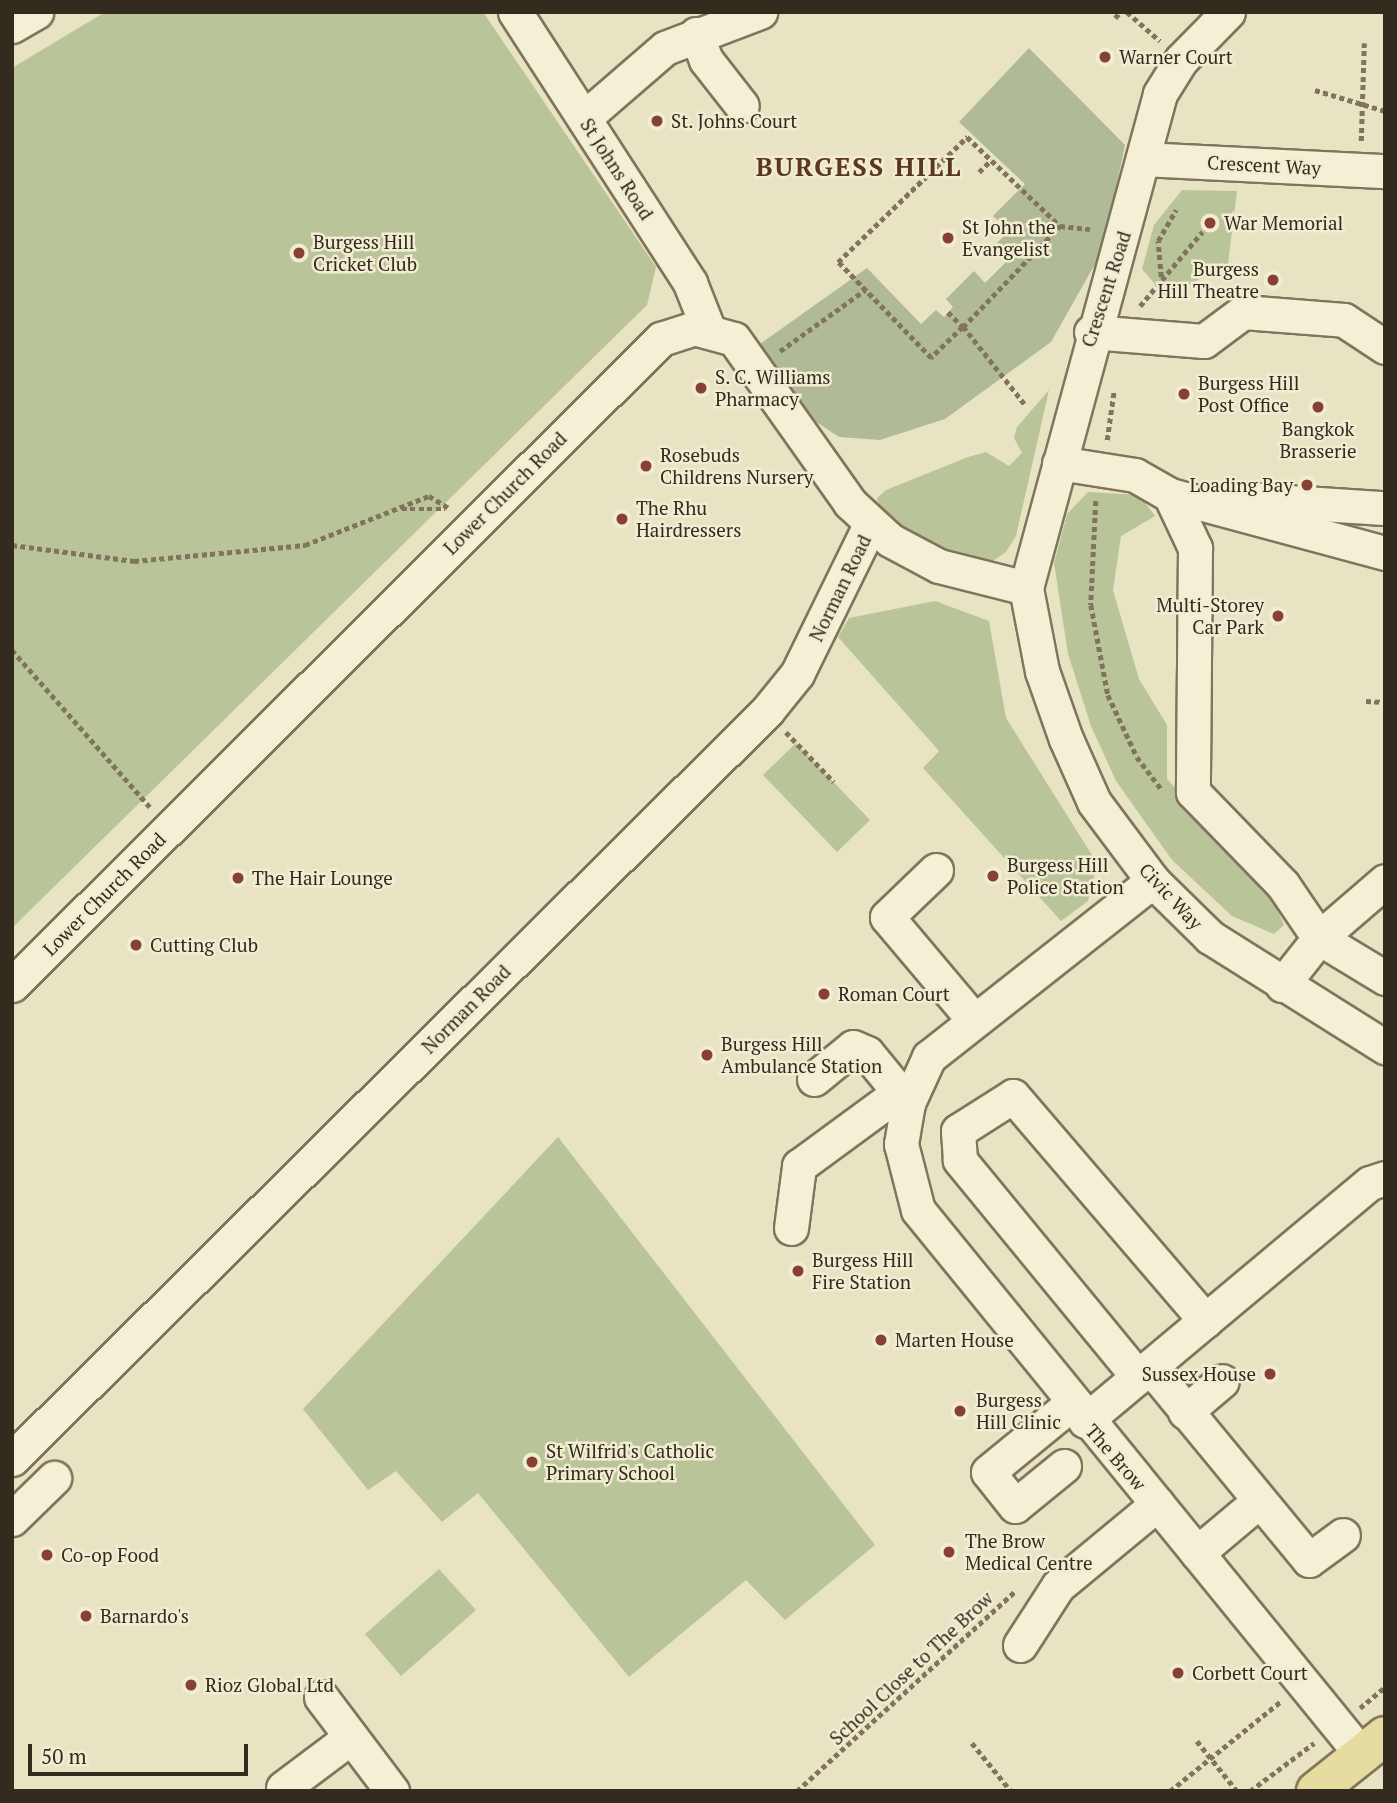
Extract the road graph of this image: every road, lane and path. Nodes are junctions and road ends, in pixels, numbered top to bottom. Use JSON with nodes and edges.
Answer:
{"nodes":[{"id":1,"x":36,"y":12,"type":"edge"},
{"id":2,"x":515,"y":12,"type":"edge"},
{"id":3,"x":760,"y":12,"type":"edge"},
{"id":4,"x":1120,"y":12,"type":"edge"},
{"id":5,"x":1126,"y":12,"type":"edge"},
{"id":6,"x":1228,"y":12,"type":"edge"},
{"id":7,"x":1115,"y":18,"type":"dead end"},
{"id":8,"x":12,"y":26,"type":"edge"},
{"id":9,"x":696,"y":34,"type":"junction"},
{"id":10,"x":1364,"y":43,"type":"dead end"},
{"id":11,"x":1181,"y":60,"type":"junction"},
{"id":12,"x":1315,"y":90,"type":"dead end"},
{"id":13,"x":1364,"y":104,"type":"junction"},
{"id":14,"x":742,"y":106,"type":"dead end"},
{"id":15,"x":1385,"y":111,"type":"edge"},
{"id":16,"x":584,"y":118,"type":"junction"},
{"id":17,"x":1144,"y":159,"type":"junction"},
{"id":18,"x":991,"y":160,"type":"junction"},
{"id":19,"x":1372,"y":170,"type":"edge"},
{"id":20,"x":979,"y":172,"type":"dead end"},
{"id":21,"x":1176,"y":210,"type":"dead end"},
{"id":22,"x":1092,"y":218,"type":"dead end"},
{"id":23,"x":1060,"y":226,"type":"junction"},
{"id":24,"x":1202,"y":232,"type":"dead end"},
{"id":25,"x":1161,"y":277,"type":"junction"},
{"id":26,"x":865,"y":290,"type":"junction"},
{"id":27,"x":948,"y":312,"type":"dead end"},
{"id":28,"x":963,"y":327,"type":"junction"},
{"id":29,"x":709,"y":331,"type":"junction"},
{"id":30,"x":1091,"y":332,"type":"junction"},
{"id":31,"x":1124,"y":334,"type":"junction"},
{"id":32,"x":1385,"y":347,"type":"edge"},
{"id":33,"x":755,"y":369,"type":"junction"},
{"id":34,"x":1024,"y":404,"type":"dead end"},
{"id":35,"x":1059,"y":463,"type":"junction"},
{"id":36,"x":1103,"y":470,"type":"junction"},
{"id":37,"x":1170,"y":495,"type":"junction"},
{"id":38,"x":397,"y":509,"type":"junction"},
{"id":39,"x":1384,"y":509,"type":"edge"},
{"id":40,"x":459,"y":519,"type":"junction"},
{"id":41,"x":871,"y":523,"type":"junction"},
{"id":42,"x":12,"y":545,"type":"edge"},
{"id":43,"x":1385,"y":553,"type":"edge"},
{"id":44,"x":1026,"y":588,"type":"junction"},
{"id":45,"x":12,"y":650,"type":"edge"},
{"id":46,"x":1366,"y":701,"type":"dead end"},
{"id":47,"x":1384,"y":702,"type":"edge"},
{"id":48,"x":767,"y":711,"type":"junction"},
{"id":49,"x":834,"y":782,"type":"dead end"},
{"id":50,"x":1167,"y":797,"type":"dead end"},
{"id":51,"x":168,"y":829,"type":"junction"},
{"id":52,"x":936,"y":870,"type":"dead end"},
{"id":53,"x":1153,"y":881,"type":"junction"},
{"id":54,"x":1385,"y":881,"type":"edge"},
{"id":55,"x":1318,"y":938,"type":"junction"},
{"id":56,"x":1385,"y":978,"type":"edge"},
{"id":57,"x":12,"y":985,"type":"edge"},
{"id":58,"x":1282,"y":985,"type":"junction"},
{"id":59,"x":973,"y":1018,"type":"junction"},
{"id":60,"x":1385,"y":1047,"type":"edge"},
{"id":61,"x":814,"y":1079,"type":"dead end"},
{"id":62,"x":908,"y":1103,"type":"junction"},
{"id":63,"x":1385,"y":1178,"type":"edge"},
{"id":64,"x":791,"y":1228,"type":"dead end"},
{"id":65,"x":1206,"y":1321,"type":"junction"},
{"id":66,"x":1144,"y":1372,"type":"junction"},
{"id":67,"x":1222,"y":1381,"type":"dead end"},
{"id":68,"x":1078,"y":1412,"type":"junction"},
{"id":69,"x":1185,"y":1412,"type":"junction"},
{"id":70,"x":12,"y":1459,"type":"edge"},
{"id":71,"x":1064,"y":1466,"type":"dead end"},
{"id":72,"x":54,"y":1478,"type":"dead end"},
{"id":73,"x":1259,"y":1501,"type":"junction"},
{"id":74,"x":1157,"y":1504,"type":"junction"},
{"id":75,"x":12,"y":1519,"type":"edge"},
{"id":76,"x":1343,"y":1535,"type":"dead end"},
{"id":77,"x":1197,"y":1553,"type":"junction"},
{"id":78,"x":1028,"y":1579,"type":"dead end"},
{"id":79,"x":1020,"y":1645,"type":"dead end"},
{"id":80,"x":1303,"y":1683,"type":"junction"},
{"id":81,"x":1385,"y":1687,"type":"edge"},
{"id":82,"x":321,"y":1697,"type":"dead end"},
{"id":83,"x":1357,"y":1710,"type":"dead end"},
{"id":84,"x":351,"y":1737,"type":"junction"},
{"id":85,"x":1197,"y":1741,"type":"dead end"},
{"id":86,"x":972,"y":1743,"type":"dead end"},
{"id":87,"x":1314,"y":1744,"type":"dead end"},
{"id":88,"x":1373,"y":1745,"type":"edge"},
{"id":89,"x":1211,"y":1758,"type":"junction"},
{"id":90,"x":283,"y":1787,"type":"dead end"},
{"id":91,"x":392,"y":1791,"type":"edge"},
{"id":92,"x":797,"y":1791,"type":"edge"},
{"id":93,"x":1010,"y":1791,"type":"edge"},
{"id":94,"x":1170,"y":1791,"type":"edge"},
{"id":95,"x":1237,"y":1791,"type":"edge"},
{"id":96,"x":1250,"y":1791,"type":"edge"},
{"id":97,"x":1316,"y":1791,"type":"edge"}],
"edges":[{"from":1,"to":8,"type":"street"},
{"from":2,"to":16,"type":"street","name":"St Johns Road"},
{"from":3,"to":9,"type":"street"},
{"from":4,"to":7,"type":"path"},
{"from":5,"to":11,"type":"path"},
{"from":6,"to":11,"type":"street","name":"Crescent Road"},
{"from":9,"to":14,"type":"street"},
{"from":9,"to":16,"type":"street"},
{"from":10,"to":13,"type":"path"},
{"from":11,"to":17,"type":"street","name":"Crescent Road"},
{"from":12,"to":13,"type":"path"},
{"from":13,"to":15,"type":"path"},
{"from":13,"to":19,"type":"path"},
{"from":16,"to":29,"type":"street","name":"St Johns Road"},
{"from":17,"to":19,"type":"street","name":"Crescent Way"},
{"from":17,"to":30,"type":"street","name":"Crescent Road"},
{"from":18,"to":20,"type":"path"},
{"from":18,"to":23,"type":"path"},
{"from":18,"to":26,"type":"path"},
{"from":21,"to":25,"type":"path"},
{"from":22,"to":23,"type":"path"},
{"from":23,"to":28,"type":"path"},
{"from":24,"to":25,"type":"path"},
{"from":25,"to":31,"type":"path"},
{"from":26,"to":28,"type":"path"},
{"from":26,"to":33,"type":"path"},
{"from":27,"to":28,"type":"path"},
{"from":28,"to":34,"type":"path"},
{"from":29,"to":33,"type":"street"},
{"from":29,"to":40,"type":"street","name":"Lower Church Road"},
{"from":30,"to":31,"type":"street"},
{"from":30,"to":35,"type":"street","name":"Crescent Road"},
{"from":31,"to":32,"type":"street"},
{"from":31,"to":36,"type":"path"},
{"from":33,"to":41,"type":"street"},
{"from":35,"to":36,"type":"street"},
{"from":35,"to":44,"type":"street","name":"Crescent Road"},
{"from":36,"to":37,"type":"street"},
{"from":36,"to":50,"type":"path"},
{"from":37,"to":39,"type":"street"},
{"from":37,"to":43,"type":"street"},
{"from":37,"to":55,"type":"street"},
{"from":38,"to":40,"type":"path"},
{"from":38,"to":40,"type":"path"},
{"from":38,"to":42,"type":"path"},
{"from":40,"to":51,"type":"street","name":"Lower Church Road"},
{"from":41,"to":44,"type":"street"},
{"from":41,"to":48,"type":"street","name":"Norman Road"},
{"from":44,"to":53,"type":"street","name":"Civic Way"},
{"from":45,"to":51,"type":"path"},
{"from":46,"to":47,"type":"path"},
{"from":48,"to":49,"type":"path"},
{"from":48,"to":70,"type":"street","name":"Norman Road"},
{"from":51,"to":57,"type":"street","name":"Lower Church Road"},
{"from":52,"to":59,"type":"street"},
{"from":53,"to":58,"type":"street","name":"Civic Way"},
{"from":53,"to":59,"type":"street","name":"The Brow"},
{"from":54,"to":55,"type":"street"},
{"from":55,"to":56,"type":"street"},
{"from":55,"to":58,"type":"street"},
{"from":58,"to":60,"type":"street","name":"Civic Way"},
{"from":59,"to":62,"type":"street","name":"The Brow"},
{"from":61,"to":62,"type":"street"},
{"from":62,"to":64,"type":"street"},
{"from":62,"to":68,"type":"street","name":"The Brow"},
{"from":63,"to":65,"type":"street"},
{"from":65,"to":66,"type":"street"},
{"from":65,"to":66,"type":"street"},
{"from":66,"to":68,"type":"street"},
{"from":66,"to":69,"type":"street"},
{"from":67,"to":69,"type":"street"},
{"from":68,"to":71,"type":"street"},
{"from":68,"to":74,"type":"street","name":"The Brow"},
{"from":69,"to":73,"type":"street"},
{"from":72,"to":75,"type":"street"},
{"from":73,"to":76,"type":"street"},
{"from":73,"to":77,"type":"street"},
{"from":74,"to":77,"type":"street","name":"The Brow"},
{"from":74,"to":79,"type":"street"},
{"from":77,"to":80,"type":"street","name":"The Brow"},
{"from":78,"to":92,"type":"path","name":"School Close to The Brow"},
{"from":80,"to":88,"type":"street","name":"The Brow"},
{"from":80,"to":89,"type":"path"},
{"from":81,"to":83,"type":"path"},
{"from":82,"to":84,"type":"street"},
{"from":84,"to":90,"type":"street"},
{"from":84,"to":91,"type":"street"},
{"from":85,"to":89,"type":"path"},
{"from":86,"to":93,"type":"path"},
{"from":87,"to":96,"type":"path"},
{"from":88,"to":97,"type":"main road"},
{"from":89,"to":94,"type":"path"},
{"from":89,"to":95,"type":"path"}]}
